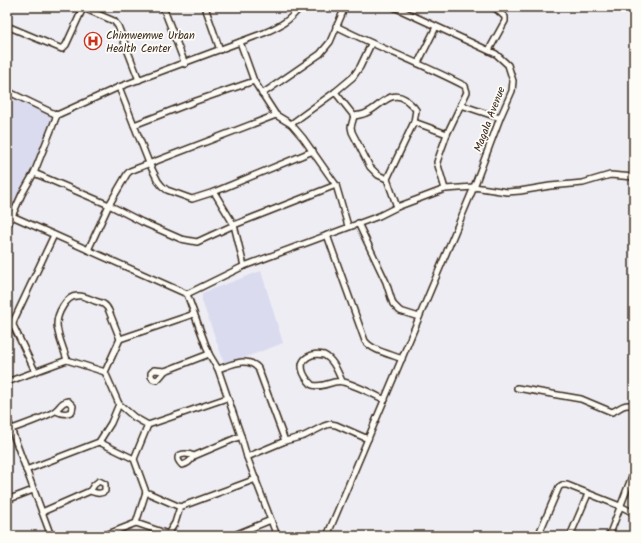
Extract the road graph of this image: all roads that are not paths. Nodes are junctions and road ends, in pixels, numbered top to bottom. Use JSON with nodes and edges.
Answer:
{"nodes":[{"id":1,"x":162,"y":7,"type":"edge"},
{"id":2,"x":206,"y":7,"type":"edge"},
{"id":3,"x":300,"y":7,"type":"edge"},
{"id":4,"x":345,"y":7,"type":"edge"},
{"id":5,"x":394,"y":7,"type":"edge"},
{"id":6,"x":494,"y":7,"type":"edge"},
{"id":7,"x":82,"y":8,"type":"edge"},
{"id":8,"x":7,"y":26,"type":"edge"},
{"id":9,"x":336,"y":26,"type":"junction"},
{"id":10,"x":436,"y":27,"type":"junction"},
{"id":11,"x":240,"y":42,"type":"junction"},
{"id":12,"x":371,"y":44,"type":"junction"},
{"id":13,"x":220,"y":50,"type":"junction"},
{"id":14,"x":489,"y":50,"type":"junction"},
{"id":15,"x":418,"y":63,"type":"junction"},
{"id":16,"x":185,"y":64,"type":"junction"},
{"id":17,"x":139,"y":80,"type":"junction"},
{"id":18,"x":254,"y":81,"type":"junction"},
{"id":19,"x":119,"y":87,"type":"junction"},
{"id":20,"x":7,"y":91,"type":"edge"},
{"id":21,"x":335,"y":92,"type":"junction"},
{"id":22,"x":262,"y":94,"type":"junction"},
{"id":23,"x":462,"y":105,"type":"junction"},
{"id":24,"x":57,"y":115,"type":"junction"},
{"id":25,"x":276,"y":115,"type":"junction"},
{"id":26,"x":354,"y":116,"type":"junction"},
{"id":27,"x":500,"y":118,"type":"junction"},
{"id":28,"x":414,"y":122,"type":"junction"},
{"id":29,"x":291,"y":124,"type":"junction"},
{"id":30,"x":134,"y":125,"type":"junction"},
{"id":31,"x":447,"y":134,"type":"junction"},
{"id":32,"x":313,"y":151,"type":"junction"},
{"id":33,"x":149,"y":163,"type":"junction"},
{"id":34,"x":34,"y":173,"type":"junction"},
{"id":35,"x":634,"y":177,"type":"edge"},
{"id":36,"x":388,"y":179,"type":"junction"},
{"id":37,"x":336,"y":185,"type":"junction"},
{"id":38,"x":474,"y":187,"type":"junction"},
{"id":39,"x":445,"y":189,"type":"junction"},
{"id":40,"x":214,"y":192,"type":"junction"},
{"id":41,"x":109,"y":205,"type":"junction"},
{"id":42,"x":397,"y":208,"type":"junction"},
{"id":43,"x":12,"y":216,"type":"junction"},
{"id":44,"x":358,"y":223,"type":"junction"},
{"id":45,"x":234,"y":225,"type":"junction"},
{"id":46,"x":348,"y":226,"type":"junction"},
{"id":47,"x":7,"y":227,"type":"edge"},
{"id":48,"x":54,"y":235,"type":"junction"},
{"id":49,"x":326,"y":235,"type":"junction"},
{"id":50,"x":88,"y":250,"type":"junction"},
{"id":51,"x":244,"y":266,"type":"junction"},
{"id":52,"x":187,"y":294,"type":"junction"},
{"id":53,"x":194,"y":314,"type":"junction"},
{"id":54,"x":419,"y":317,"type":"junction"},
{"id":55,"x":120,"y":339,"type":"junction"},
{"id":56,"x":209,"y":354,"type":"junction"},
{"id":57,"x":402,"y":359,"type":"junction"},
{"id":58,"x":67,"y":360,"type":"junction"},
{"id":59,"x":218,"y":369,"type":"junction"},
{"id":60,"x":165,"y":370,"type":"dead end"},
{"id":61,"x":35,"y":371,"type":"junction"},
{"id":62,"x":105,"y":372,"type":"junction"},
{"id":63,"x":342,"y":381,"type":"junction"},
{"id":64,"x":7,"y":382,"type":"edge"},
{"id":65,"x":517,"y":388,"type":"dead end"},
{"id":66,"x":227,"y":398,"type":"junction"},
{"id":67,"x":385,"y":400,"type":"junction"},
{"id":68,"x":119,"y":404,"type":"junction"},
{"id":69,"x":634,"y":406,"type":"edge"},
{"id":70,"x":56,"y":411,"type":"dead end"},
{"id":71,"x":7,"y":418,"type":"edge"},
{"id":72,"x":148,"y":425,"type":"junction"},
{"id":73,"x":12,"y":429,"type":"junction"},
{"id":74,"x":241,"y":436,"type":"junction"},
{"id":75,"x":368,"y":439,"type":"junction"},
{"id":76,"x":99,"y":442,"type":"junction"},
{"id":77,"x":285,"y":442,"type":"junction"},
{"id":78,"x":194,"y":456,"type":"dead end"},
{"id":79,"x":247,"y":457,"type":"junction"},
{"id":80,"x":134,"y":459,"type":"junction"},
{"id":81,"x":26,"y":470,"type":"junction"},
{"id":82,"x":634,"y":472,"type":"edge"},
{"id":83,"x":256,"y":479,"type":"junction"},
{"id":84,"x":33,"y":490,"type":"junction"},
{"id":85,"x":90,"y":491,"type":"dead end"},
{"id":86,"x":146,"y":492,"type":"junction"},
{"id":87,"x":588,"y":494,"type":"junction"},
{"id":88,"x":7,"y":500,"type":"edge"},
{"id":89,"x":620,"y":506,"type":"junction"},
{"id":90,"x":180,"y":507,"type":"junction"},
{"id":91,"x":42,"y":512,"type":"junction"},
{"id":92,"x":634,"y":513,"type":"edge"},
{"id":93,"x":271,"y":520,"type":"junction"},
{"id":94,"x":136,"y":523,"type":"junction"},
{"id":95,"x":168,"y":535,"type":"edge"},
{"id":96,"x":51,"y":536,"type":"edge"},
{"id":97,"x":103,"y":536,"type":"edge"},
{"id":98,"x":232,"y":536,"type":"edge"},
{"id":99,"x":277,"y":536,"type":"edge"},
{"id":100,"x":327,"y":536,"type":"edge"},
{"id":101,"x":538,"y":536,"type":"edge"},
{"id":102,"x":570,"y":536,"type":"edge"},
{"id":103,"x":609,"y":536,"type":"edge"}],
"edges":[{"from":1,"to":16,"type":"street"},
{"from":2,"to":13,"type":"street"},
{"from":3,"to":11,"type":"street"},
{"from":4,"to":9,"type":"street"},
{"from":5,"to":10,"type":"street","name":"Magala Avenue"},
{"from":6,"to":14,"type":"street"},
{"from":7,"to":8,"type":"street"},
{"from":7,"to":17,"type":"street"},
{"from":9,"to":12,"type":"street"},
{"from":9,"to":22,"type":"street"},
{"from":10,"to":14,"type":"street","name":"Magala Avenue"},
{"from":10,"to":15,"type":"street"},
{"from":11,"to":13,"type":"street"},
{"from":11,"to":18,"type":"street"},
{"from":12,"to":15,"type":"street"},
{"from":12,"to":21,"type":"street"},
{"from":13,"to":16,"type":"street"},
{"from":14,"to":27,"type":"street","name":"Magala Avenue"},
{"from":15,"to":23,"type":"street"},
{"from":16,"to":17,"type":"street"},
{"from":17,"to":19,"type":"street"},
{"from":18,"to":22,"type":"street"},
{"from":18,"to":30,"type":"street"},
{"from":19,"to":24,"type":"street"},
{"from":19,"to":30,"type":"street"},
{"from":20,"to":24,"type":"street"},
{"from":21,"to":26,"type":"street"},
{"from":21,"to":29,"type":"street"},
{"from":22,"to":25,"type":"street"},
{"from":23,"to":27,"type":"street"},
{"from":23,"to":31,"type":"street"},
{"from":24,"to":34,"type":"street"},
{"from":25,"to":29,"type":"street"},
{"from":25,"to":33,"type":"street"},
{"from":26,"to":28,"type":"street"},
{"from":26,"to":36,"type":"street"},
{"from":27,"to":38,"type":"street","name":"Magala Avenue"},
{"from":28,"to":31,"type":"street"},
{"from":28,"to":36,"type":"street"},
{"from":29,"to":32,"type":"street"},
{"from":30,"to":33,"type":"street"},
{"from":31,"to":39,"type":"street"},
{"from":32,"to":37,"type":"street"},
{"from":32,"to":40,"type":"street"},
{"from":33,"to":40,"type":"street"},
{"from":33,"to":41,"type":"street"},
{"from":34,"to":41,"type":"street"},
{"from":34,"to":43,"type":"street"},
{"from":35,"to":38,"type":"street"},
{"from":36,"to":42,"type":"street"},
{"from":37,"to":45,"type":"street"},
{"from":37,"to":46,"type":"street"},
{"from":38,"to":39,"type":"street"},
{"from":38,"to":54,"type":"street","name":"Magala Avenue"},
{"from":39,"to":42,"type":"street"},
{"from":40,"to":45,"type":"street"},
{"from":41,"to":45,"type":"street"},
{"from":41,"to":50,"type":"street"},
{"from":42,"to":44,"type":"street"},
{"from":43,"to":47,"type":"street"},
{"from":43,"to":48,"type":"street"},
{"from":44,"to":46,"type":"street"},
{"from":44,"to":54,"type":"street"},
{"from":45,"to":51,"type":"street"},
{"from":46,"to":49,"type":"street"},
{"from":48,"to":50,"type":"street"},
{"from":48,"to":61,"type":"street"},
{"from":49,"to":51,"type":"street"},
{"from":49,"to":57,"type":"street"},
{"from":50,"to":52,"type":"street"},
{"from":51,"to":52,"type":"street"},
{"from":52,"to":53,"type":"street"},
{"from":53,"to":55,"type":"street"},
{"from":53,"to":56,"type":"street"},
{"from":54,"to":57,"type":"street","name":"Magala Avenue"},
{"from":55,"to":58,"type":"street"},
{"from":55,"to":62,"type":"street"},
{"from":56,"to":59,"type":"street"},
{"from":56,"to":60,"type":"street"},
{"from":57,"to":67,"type":"street","name":"Magala Avenue"},
{"from":58,"to":61,"type":"street"},
{"from":58,"to":62,"type":"street"},
{"from":59,"to":66,"type":"street"},
{"from":59,"to":77,"type":"street"},
{"from":61,"to":64,"type":"street"},
{"from":62,"to":68,"type":"street"},
{"from":63,"to":63,"type":"street"},
{"from":63,"to":67,"type":"street"},
{"from":65,"to":69,"type":"street"},
{"from":66,"to":72,"type":"street"},
{"from":66,"to":74,"type":"street"},
{"from":67,"to":75,"type":"street","name":"Magala Avenue"},
{"from":68,"to":72,"type":"street"},
{"from":68,"to":76,"type":"street"},
{"from":70,"to":73,"type":"street"},
{"from":71,"to":73,"type":"street"},
{"from":72,"to":80,"type":"street"},
{"from":73,"to":81,"type":"street"},
{"from":74,"to":78,"type":"street"},
{"from":74,"to":79,"type":"street"},
{"from":75,"to":77,"type":"street"},
{"from":75,"to":100,"type":"street","name":"Magala Avenue"},
{"from":76,"to":80,"type":"street"},
{"from":76,"to":81,"type":"street"},
{"from":77,"to":79,"type":"street"},
{"from":79,"to":83,"type":"street"},
{"from":80,"to":86,"type":"street"},
{"from":81,"to":84,"type":"street"},
{"from":82,"to":89,"type":"street"},
{"from":83,"to":90,"type":"street"},
{"from":83,"to":93,"type":"street"},
{"from":84,"to":88,"type":"street"},
{"from":84,"to":91,"type":"street"},
{"from":85,"to":91,"type":"street"},
{"from":86,"to":90,"type":"street"},
{"from":86,"to":94,"type":"street"},
{"from":87,"to":89,"type":"street"},
{"from":87,"to":101,"type":"street"},
{"from":87,"to":102,"type":"street"},
{"from":89,"to":92,"type":"street"},
{"from":89,"to":103,"type":"street"},
{"from":90,"to":95,"type":"street"},
{"from":91,"to":96,"type":"street"},
{"from":93,"to":98,"type":"street"},
{"from":93,"to":99,"type":"street"},
{"from":94,"to":95,"type":"street"},
{"from":94,"to":97,"type":"street"}]}
